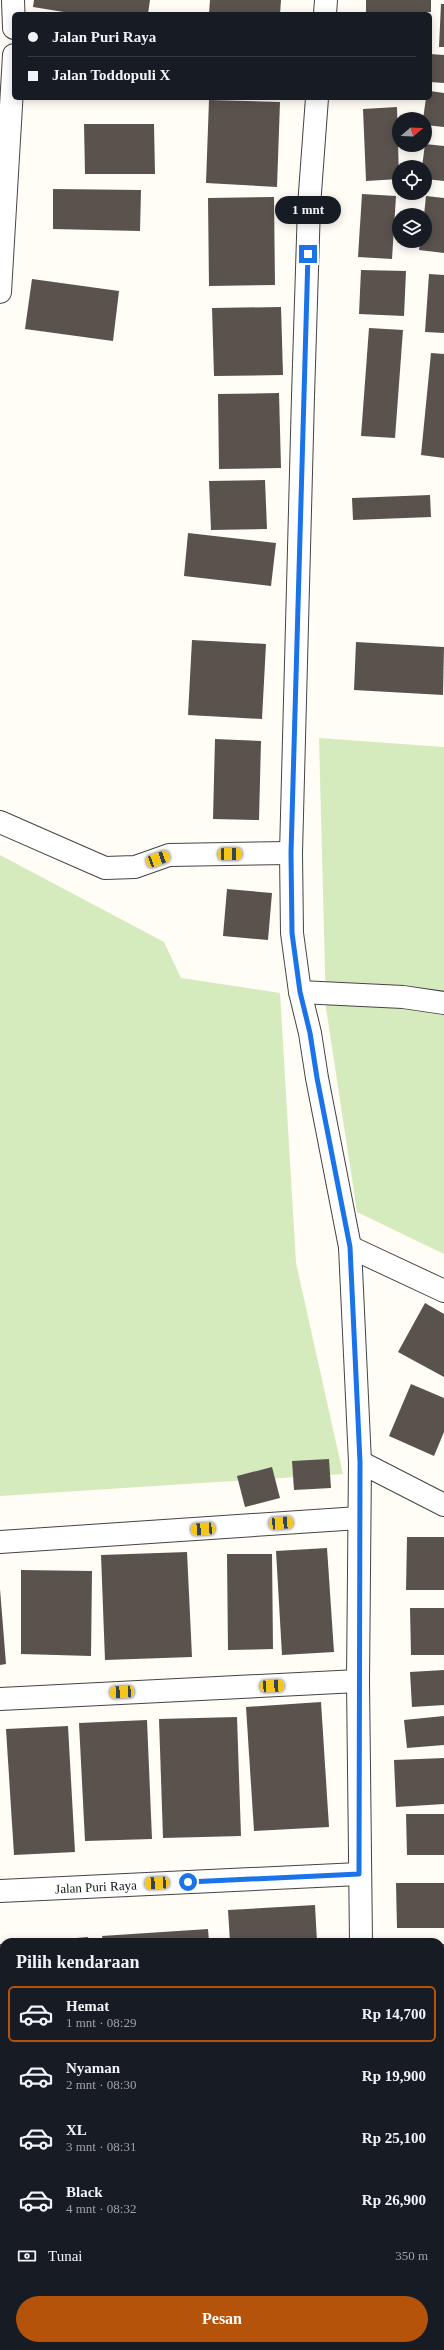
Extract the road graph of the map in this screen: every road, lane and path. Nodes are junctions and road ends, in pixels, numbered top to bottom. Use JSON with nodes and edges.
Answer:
{"nodes":[{"id":1,"x":13,"y":0,"type":"edge"},
{"id":2,"x":326,"y":0,"type":"edge"},
{"id":3,"x":13,"y":12,"type":"edge"},
{"id":4,"x":325,"y":12,"type":"edge"},
{"id":5,"x":12,"y":89,"type":"edge"},
{"id":6,"x":317,"y":100,"type":"edge"},
{"id":7,"x":0,"y":292,"type":"edge"},
{"id":8,"x":0,"y":822,"type":"edge"},
{"id":9,"x":291,"y":853,"type":"junction"},
{"id":10,"x":300,"y":992,"type":"junction"},
{"id":11,"x":444,"y":1003,"type":"edge"},
{"id":12,"x":350,"y":1247,"type":"junction"},
{"id":13,"x":444,"y":1291,"type":"edge"},
{"id":14,"x":360,"y":1462,"type":"junction"},
{"id":15,"x":444,"y":1505,"type":"edge"},
{"id":16,"x":359,"y":1518,"type":"junction"},
{"id":17,"x":0,"y":1542,"type":"edge"},
{"id":18,"x":358,"y":1681,"type":"junction"},
{"id":19,"x":0,"y":1699,"type":"edge"},
{"id":20,"x":359,"y":1874,"type":"junction"},
{"id":21,"x":0,"y":1891,"type":"edge"},
{"id":22,"x":361,"y":1938,"type":"edge"}],
"edges":[{"from":1,"to":3,"type":"street"},
{"from":2,"to":4,"type":"street"},
{"from":5,"to":7,"type":"street"},
{"from":6,"to":9,"type":"street"},
{"from":8,"to":9,"type":"street"},
{"from":9,"to":10,"type":"street"},
{"from":10,"to":11,"type":"street"},
{"from":10,"to":12,"type":"street"},
{"from":12,"to":13,"type":"street"},
{"from":12,"to":14,"type":"street"},
{"from":14,"to":15,"type":"street"},
{"from":14,"to":16,"type":"street"},
{"from":16,"to":17,"type":"street"},
{"from":16,"to":18,"type":"street"},
{"from":18,"to":19,"type":"street"},
{"from":18,"to":20,"type":"street"},
{"from":20,"to":21,"type":"street","name":"Jalan Puri Raya"},
{"from":20,"to":22,"type":"street"}]}
